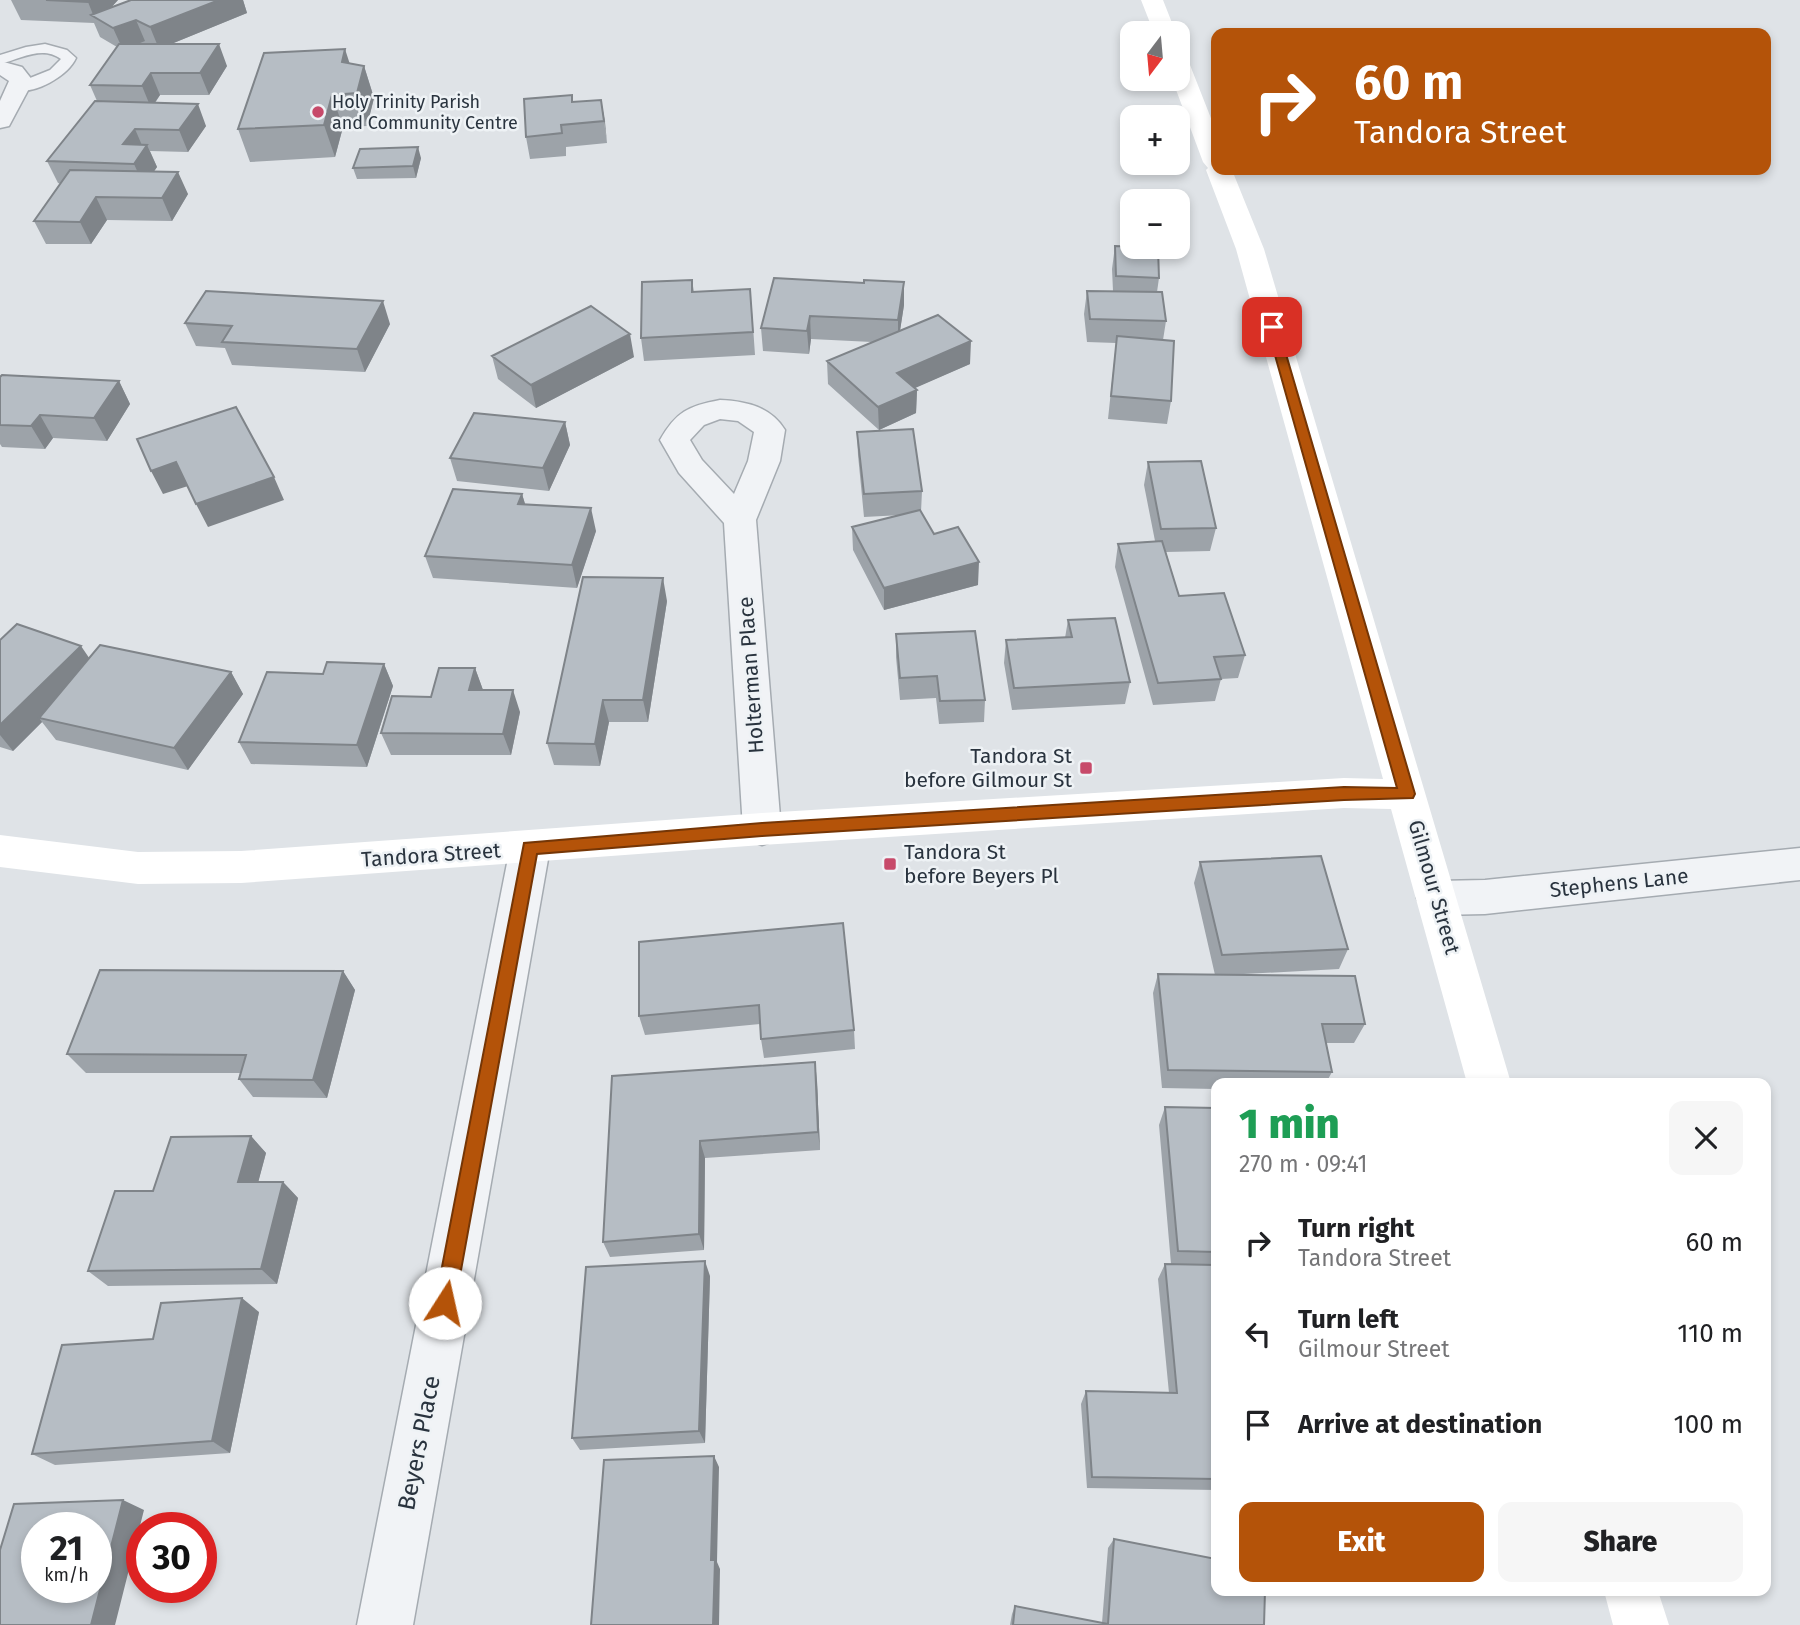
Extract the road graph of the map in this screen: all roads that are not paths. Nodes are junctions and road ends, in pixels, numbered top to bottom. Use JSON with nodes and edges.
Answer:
{"nodes":[{"id":1,"x":1152,"y":0,"type":"edge"},
{"id":2,"x":1160,"y":21,"type":"edge"},
{"id":3,"x":0,"y":60,"type":"edge"},
{"id":4,"x":0,"y":68,"type":"edge"},
{"id":5,"x":20,"y":87,"type":"junction"},
{"id":6,"x":1188,"y":91,"type":"edge"},
{"id":7,"x":0,"y":121,"type":"edge"},
{"id":8,"x":1211,"y":149,"type":"edge"},
{"id":9,"x":1221,"y":175,"type":"edge"},
{"id":10,"x":740,"y":520,"type":"dead end"},
{"id":11,"x":1407,"y":794,"type":"junction"},
{"id":12,"x":762,"y":829,"type":"junction"},
{"id":13,"x":530,"y":848,"type":"junction"},
{"id":14,"x":0,"y":851,"type":"edge"},
{"id":15,"x":1800,"y":864,"type":"edge"},
{"id":16,"x":1437,"y":898,"type":"junction"},
{"id":17,"x":1488,"y":1078,"type":"edge"},
{"id":18,"x":1632,"y":1596,"type":"edge"},
{"id":19,"x":385,"y":1625,"type":"edge"},
{"id":20,"x":1641,"y":1625,"type":"edge"}],
"edges":[{"from":1,"to":2,"type":"main road"},
{"from":3,"to":5,"type":"lane"},
{"from":4,"to":5,"type":"street"},
{"from":5,"to":7,"type":"street"},
{"from":6,"to":8,"type":"main road"},
{"from":9,"to":11,"type":"main road","name":"Gilmour Street"},
{"from":10,"to":12,"type":"street","name":"Holterman Place"},
{"from":11,"to":12,"type":"main road","name":"Tandora Street"},
{"from":11,"to":16,"type":"main road","name":"Gilmour Street"},
{"from":12,"to":13,"type":"main road","name":"Tandora Street"},
{"from":13,"to":14,"type":"main road","name":"Tandora Street"},
{"from":13,"to":19,"type":"street","name":"Beyers Place"},
{"from":15,"to":16,"type":"street","name":"Stephens Lane"},
{"from":16,"to":17,"type":"main road","name":"Gilmour Street"},
{"from":18,"to":20,"type":"main road"}]}
